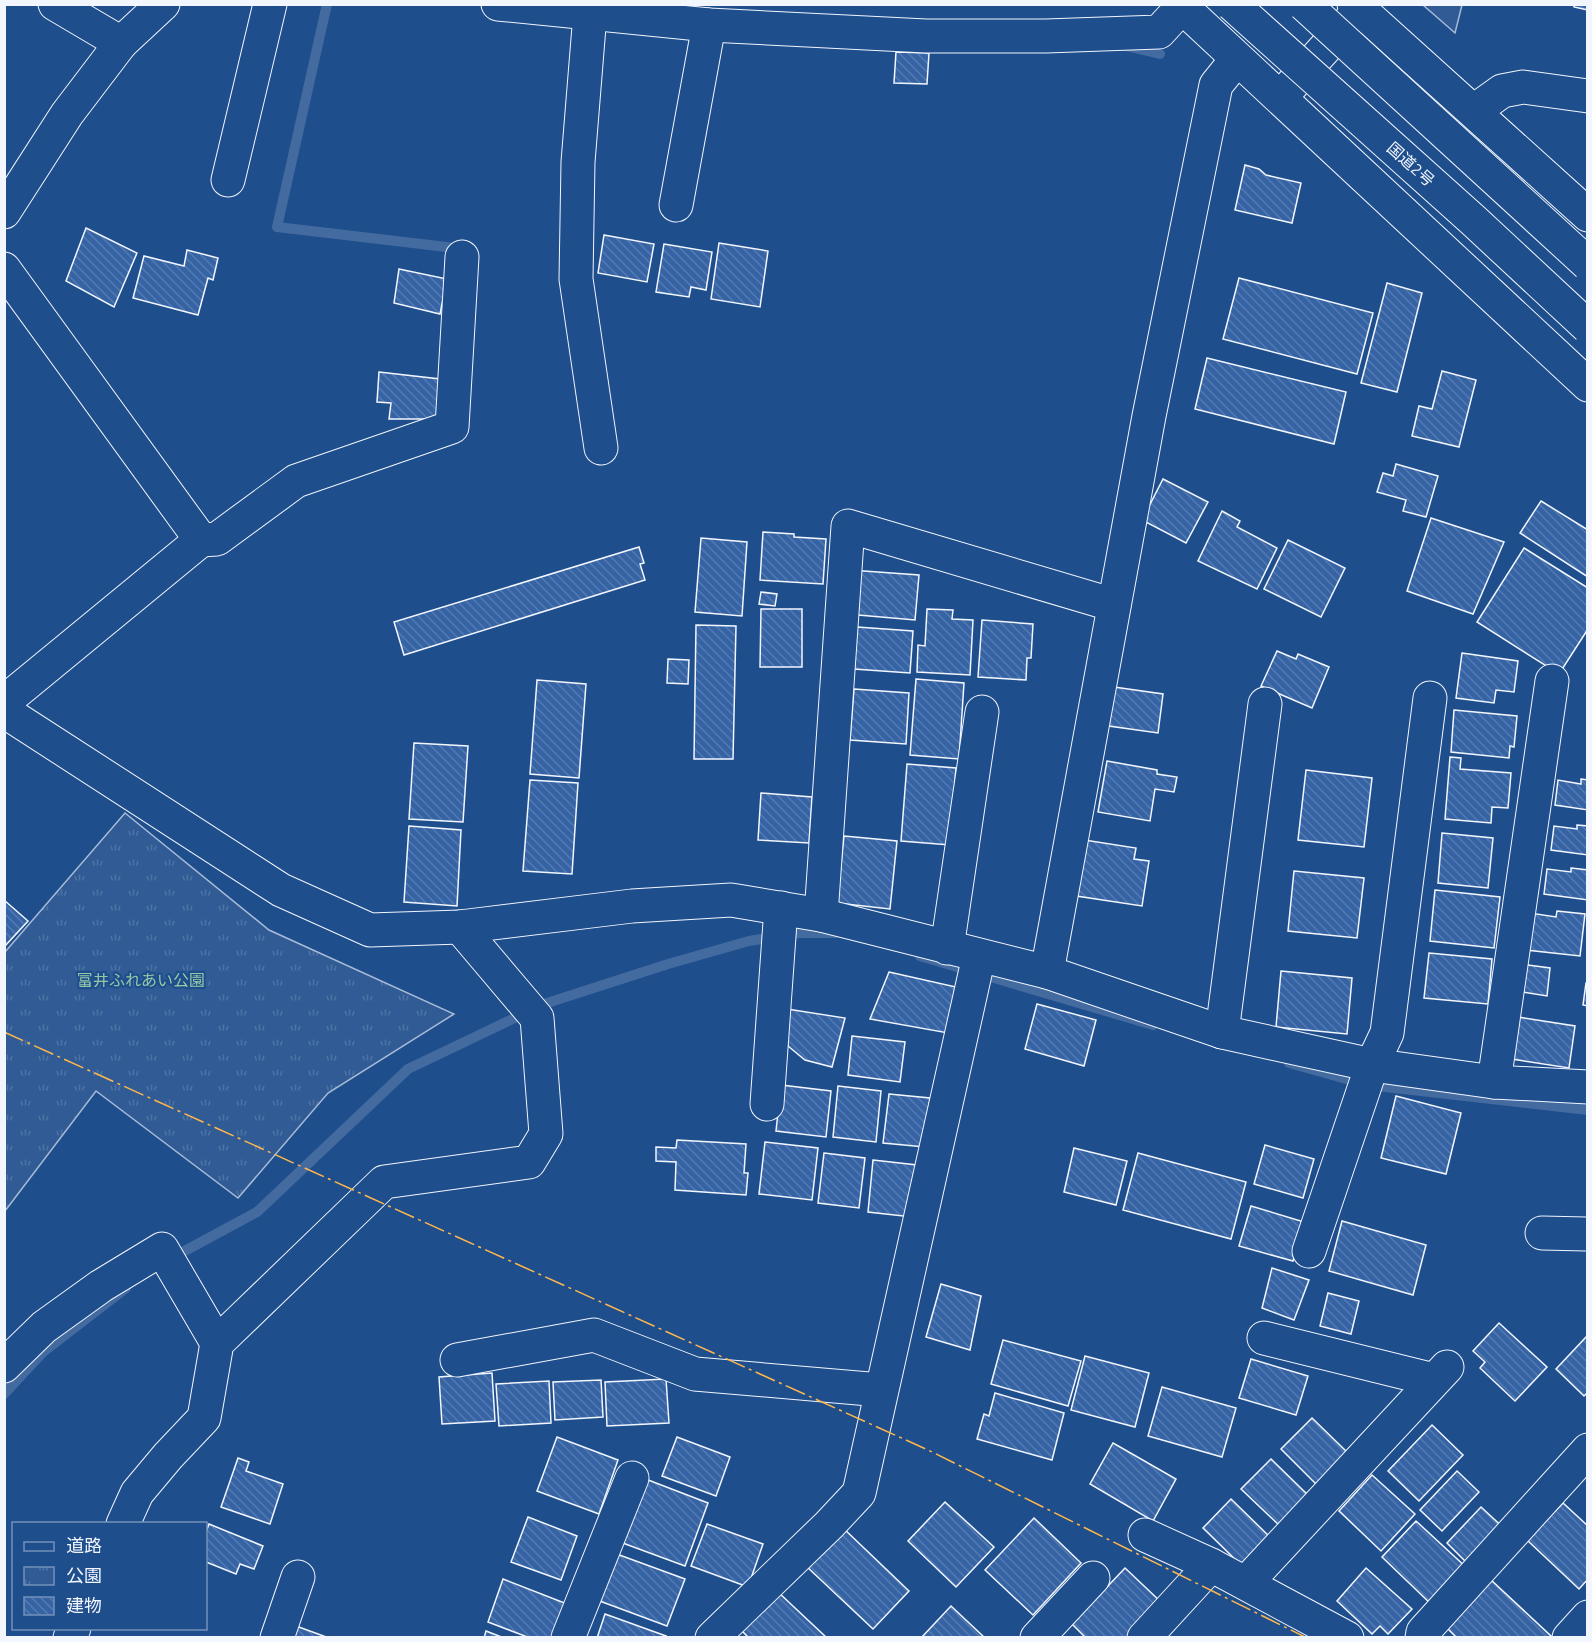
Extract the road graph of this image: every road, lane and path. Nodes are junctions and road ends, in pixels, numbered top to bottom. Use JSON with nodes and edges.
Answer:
{"nodes":[{"id":1,"x":55,"y":4,"type":"edge"},
{"id":2,"x":163,"y":4,"type":"edge"},
{"id":3,"x":270,"y":4,"type":"edge"},
{"id":4,"x":498,"y":4,"type":"edge"},
{"id":5,"x":1232,"y":4,"type":"edge"},
{"id":6,"x":1304,"y":4,"type":"edge"},
{"id":7,"x":1180,"y":6,"type":"edge"},
{"id":8,"x":1357,"y":7,"type":"edge"},
{"id":9,"x":598,"y":11,"type":"edge"},
{"id":10,"x":709,"y":25,"type":"junction"},
{"id":11,"x":121,"y":43,"type":"junction"},
{"id":12,"x":1237,"y":59,"type":"junction"},
{"id":13,"x":1587,"y":96,"type":"edge"},
{"id":14,"x":1280,"y":98,"type":"junction"},
{"id":15,"x":1474,"y":111,"type":"junction"},
{"id":16,"x":228,"y":180,"type":"dead end"},
{"id":17,"x":676,"y":205,"type":"dead end"},
{"id":18,"x":4,"y":212,"type":"edge"},
{"id":19,"x":1587,"y":215,"type":"edge"},
{"id":20,"x":462,"y":257,"type":"dead end"},
{"id":21,"x":1587,"y":264,"type":"edge"},
{"id":22,"x":4,"y":269,"type":"edge"},
{"id":23,"x":1587,"y":327,"type":"edge"},
{"id":24,"x":1587,"y":385,"type":"edge"},
{"id":25,"x":601,"y":448,"type":"dead end"},
{"id":26,"x":201,"y":540,"type":"junction"},
{"id":27,"x":1114,"y":605,"type":"junction"},
{"id":28,"x":1552,"y":681,"type":"dead end"},
{"id":29,"x":1430,"y":698,"type":"dead end"},
{"id":30,"x":1265,"y":704,"type":"dead end"},
{"id":31,"x":982,"y":712,"type":"dead end"},
{"id":32,"x":9,"y":713,"type":"edge"},
{"id":33,"x":781,"y":910,"type":"junction"},
{"id":34,"x":821,"y":915,"type":"junction"},
{"id":35,"x":460,"y":927,"type":"junction"},
{"id":36,"x":947,"y":948,"type":"junction"},
{"id":37,"x":978,"y":957,"type":"junction"},
{"id":38,"x":1047,"y":972,"type":"junction"},
{"id":39,"x":1222,"y":1032,"type":"junction"},
{"id":40,"x":1372,"y":1066,"type":"junction"},
{"id":41,"x":1494,"y":1082,"type":"junction"},
{"id":42,"x":1587,"y":1086,"type":"edge"},
{"id":43,"x":767,"y":1104,"type":"dead end"},
{"id":44,"x":1542,"y":1233,"type":"dead end"},
{"id":45,"x":1585,"y":1238,"type":"edge"},
{"id":46,"x":1309,"y":1251,"type":"dead end"},
{"id":47,"x":1264,"y":1338,"type":"dead end"},
{"id":48,"x":217,"y":1343,"type":"junction"},
{"id":49,"x":457,"y":1360,"type":"dead end"},
{"id":50,"x":4,"y":1366,"type":"edge"},
{"id":51,"x":881,"y":1390,"type":"junction"},
{"id":52,"x":1587,"y":1450,"type":"edge"},
{"id":53,"x":632,"y":1478,"type":"dead end"},
{"id":54,"x":124,"y":1522,"type":"edge"},
{"id":55,"x":1144,"y":1534,"type":"dead end"},
{"id":56,"x":1211,"y":1565,"type":"junction"},
{"id":57,"x":298,"y":1577,"type":"dead end"},
{"id":58,"x":1093,"y":1578,"type":"dead end"},
{"id":59,"x":1246,"y":1583,"type":"junction"},
{"id":60,"x":1587,"y":1617,"type":"edge"},
{"id":61,"x":278,"y":1638,"type":"edge"},
{"id":62,"x":568,"y":1638,"type":"edge"},
{"id":63,"x":712,"y":1638,"type":"edge"},
{"id":64,"x":1037,"y":1638,"type":"edge"},
{"id":65,"x":1144,"y":1638,"type":"edge"},
{"id":66,"x":1347,"y":1638,"type":"edge"},
{"id":67,"x":1422,"y":1638,"type":"edge"},
{"id":68,"x":1569,"y":1638,"type":"edge"}],
"edges":[{"from":1,"to":11,"type":"main road"},
{"from":2,"to":11,"type":"main road"},
{"from":3,"to":16,"type":"main road"},
{"from":4,"to":9,"type":"main road"},
{"from":5,"to":23,"type":"main road","name":"国道2号","bridge":true},
{"from":6,"to":21,"type":"main road","bridge":true},
{"from":7,"to":10,"type":"main road"},
{"from":7,"to":12,"type":"main road"},
{"from":8,"to":14,"type":"main road"},
{"from":8,"to":15,"type":"main road"},
{"from":9,"to":10,"type":"main road"},
{"from":9,"to":25,"type":"main road"},
{"from":10,"to":17,"type":"main road"},
{"from":11,"to":18,"type":"main road"},
{"from":12,"to":14,"type":"main road"},
{"from":12,"to":27,"type":"main road"},
{"from":13,"to":15,"type":"main road"},
{"from":14,"to":24,"type":"main road"},
{"from":15,"to":19,"type":"main road"},
{"from":20,"to":26,"type":"main road"},
{"from":22,"to":26,"type":"main road"},
{"from":26,"to":32,"type":"main road"},
{"from":27,"to":34,"type":"main road"},
{"from":27,"to":38,"type":"main road"},
{"from":28,"to":41,"type":"main road"},
{"from":29,"to":40,"type":"main road"},
{"from":30,"to":39,"type":"main road"},
{"from":31,"to":36,"type":"main road"},
{"from":32,"to":35,"type":"main road"},
{"from":33,"to":34,"type":"main road"},
{"from":33,"to":35,"type":"main road"},
{"from":33,"to":43,"type":"main road"},
{"from":34,"to":36,"type":"main road"},
{"from":35,"to":48,"type":"main road"},
{"from":36,"to":37,"type":"main road"},
{"from":37,"to":38,"type":"main road"},
{"from":37,"to":51,"type":"main road"},
{"from":38,"to":39,"type":"main road"},
{"from":39,"to":40,"type":"main road"},
{"from":40,"to":41,"type":"main road"},
{"from":40,"to":46,"type":"main road"},
{"from":41,"to":42,"type":"main road"},
{"from":44,"to":45,"type":"main road"},
{"from":47,"to":59,"type":"main road"},
{"from":48,"to":50,"type":"main road"},
{"from":48,"to":54,"type":"main road"},
{"from":49,"to":51,"type":"main road"},
{"from":51,"to":63,"type":"main road"},
{"from":52,"to":67,"type":"main road"},
{"from":53,"to":62,"type":"main road"},
{"from":55,"to":56,"type":"main road"},
{"from":56,"to":59,"type":"main road"},
{"from":56,"to":65,"type":"main road"},
{"from":57,"to":61,"type":"main road"},
{"from":58,"to":64,"type":"main road"},
{"from":59,"to":66,"type":"main road"},
{"from":60,"to":68,"type":"main road"}]}
